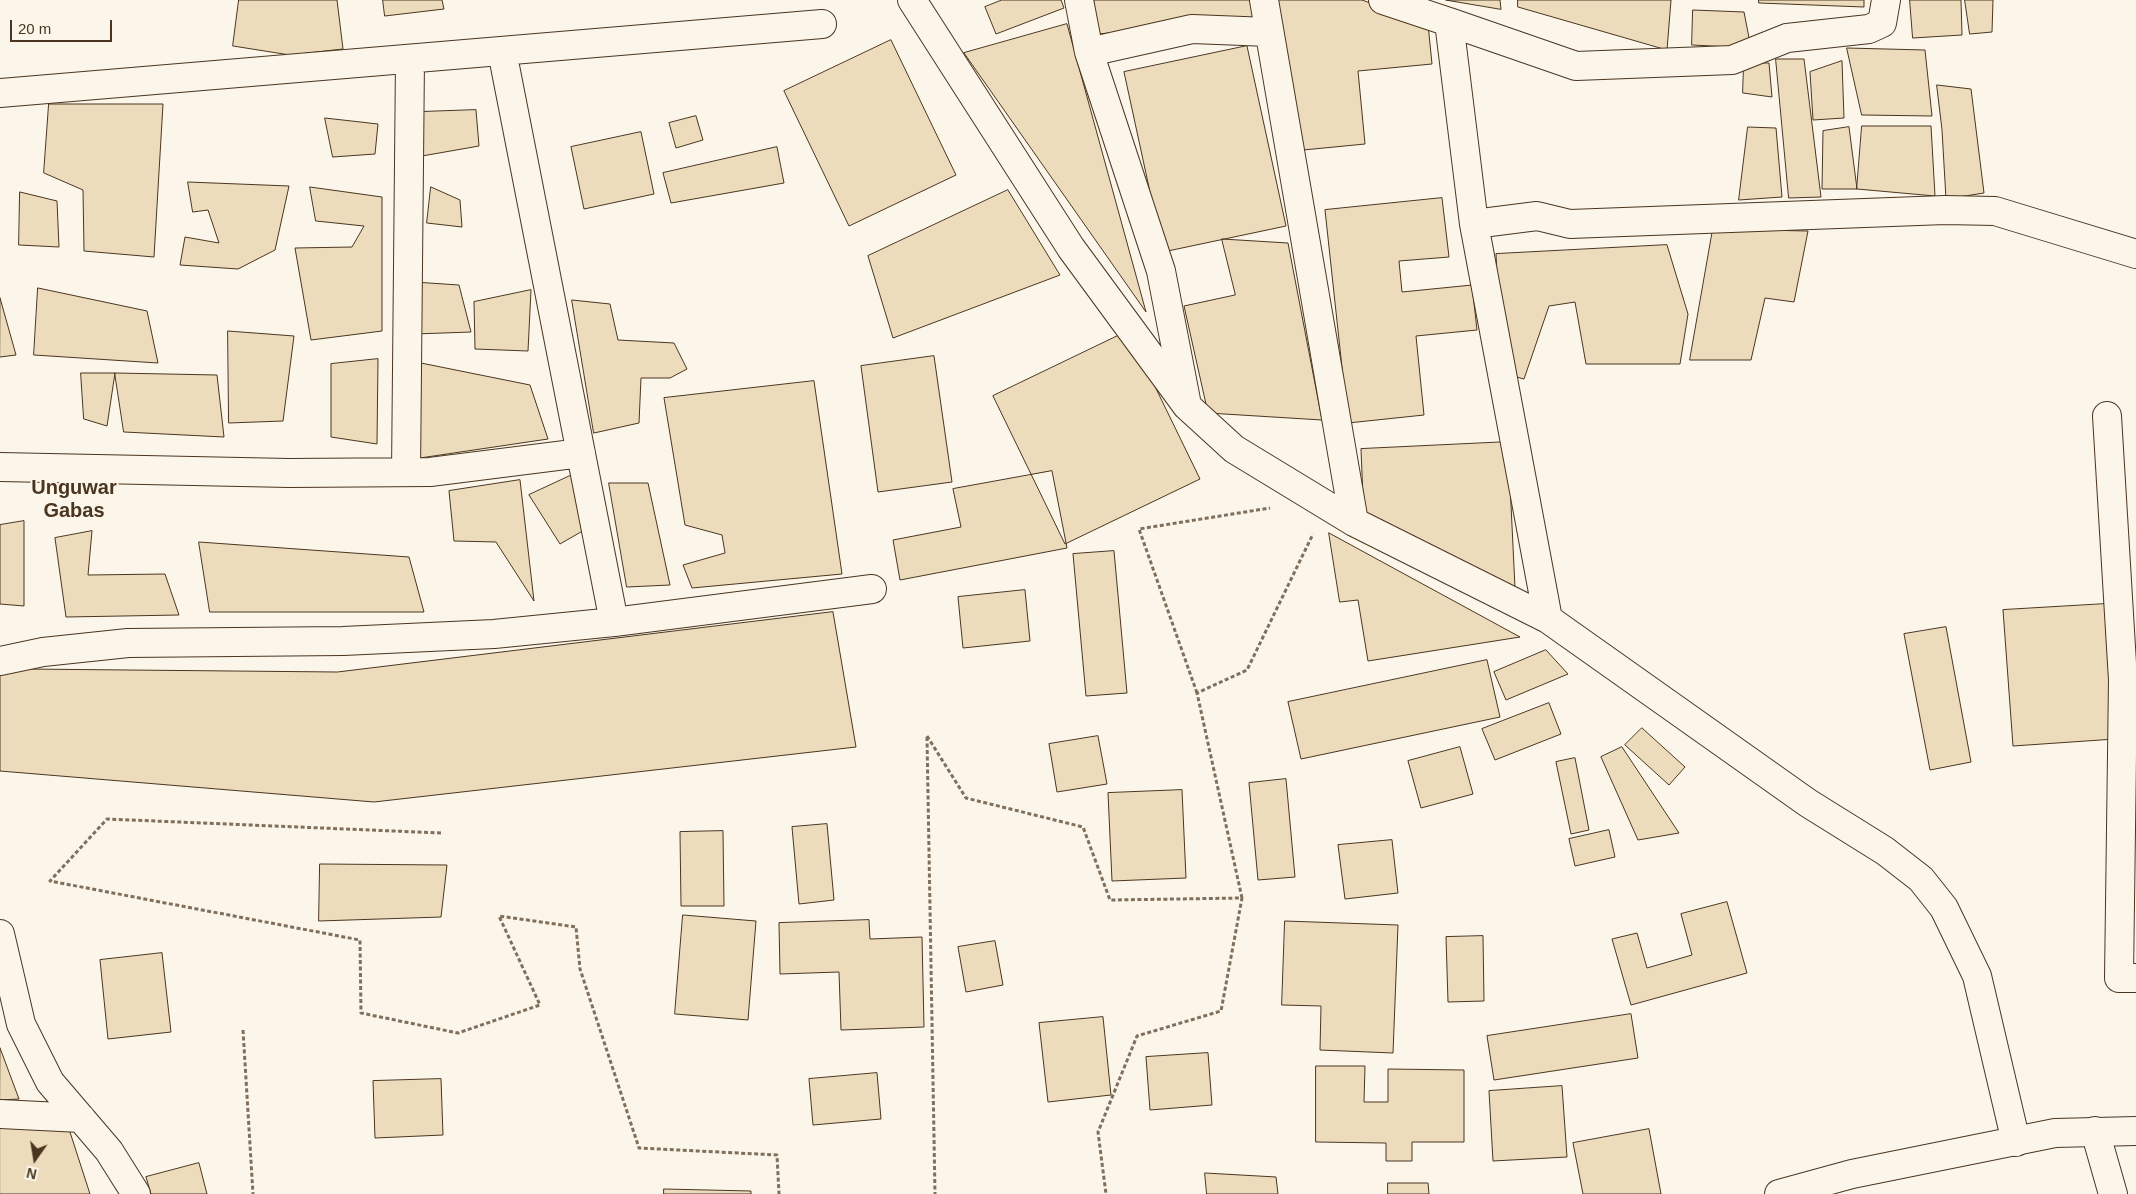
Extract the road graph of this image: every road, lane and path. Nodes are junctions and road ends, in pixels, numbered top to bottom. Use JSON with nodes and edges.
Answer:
{"nodes":[{"id":1,"x":912,"y":0,"type":"edge"},
{"id":2,"x":1079,"y":0,"type":"edge"},
{"id":3,"x":1264,"y":0,"type":"edge"},
{"id":4,"x":1383,"y":0,"type":"edge"},
{"id":5,"x":1886,"y":0,"type":"edge"},
{"id":6,"x":1449,"y":22,"type":"junction"},
{"id":7,"x":822,"y":24,"type":"dead end"},
{"id":8,"x":1269,"y":32,"type":"junction"},
{"id":9,"x":502,"y":51,"type":"junction"},
{"id":10,"x":1089,"y":52,"type":"junction"},
{"id":11,"x":410,"y":59,"type":"junction"},
{"id":12,"x":0,"y":93,"type":"edge"},
{"id":13,"x":1474,"y":224,"type":"junction"},
{"id":14,"x":2136,"y":254,"type":"edge"},
{"id":15,"x":1187,"y":406,"type":"junction"},
{"id":16,"x":2107,"y":416,"type":"dead end"},
{"id":17,"x":580,"y":453,"type":"junction"},
{"id":18,"x":0,"y":467,"type":"edge"},
{"id":19,"x":406,"y":472,"type":"junction"},
{"id":20,"x":1274,"y":507,"type":"dead end"},
{"id":21,"x":1354,"y":522,"type":"junction"},
{"id":22,"x":1306,"y":529,"type":"dead end"},
{"id":23,"x":872,"y":589,"type":"dead end"},
{"id":24,"x":1548,"y":619,"type":"junction"},
{"id":25,"x":614,"y":622,"type":"junction"},
{"id":26,"x":0,"y":661,"type":"edge"},
{"id":27,"x":1197,"y":693,"type":"junction"},
{"id":28,"x":441,"y":833,"type":"dead end"},
{"id":29,"x":1242,"y":898,"type":"junction"},
{"id":30,"x":0,"y":934,"type":"edge"},
{"id":31,"x":2136,"y":978,"type":"edge"},
{"id":32,"x":243,"y":1030,"type":"dead end"},
{"id":33,"x":0,"y":1114,"type":"edge"},
{"id":34,"x":81,"y":1118,"type":"junction"},
{"id":35,"x":2095,"y":1131,"type":"junction"},
{"id":36,"x":2136,"y":1131,"type":"edge"},
{"id":37,"x":2016,"y":1142,"type":"junction"},
{"id":38,"x":136,"y":1194,"type":"edge"},
{"id":39,"x":253,"y":1194,"type":"edge"},
{"id":40,"x":779,"y":1194,"type":"edge"},
{"id":41,"x":935,"y":1194,"type":"edge"},
{"id":42,"x":1106,"y":1194,"type":"edge"},
{"id":43,"x":1779,"y":1194,"type":"edge"},
{"id":44,"x":2113,"y":1194,"type":"edge"}],
"edges":[{"from":1,"to":15,"type":"street"},
{"from":2,"to":10,"type":"street"},
{"from":3,"to":8,"type":"street"},
{"from":4,"to":6,"type":"street"},
{"from":5,"to":6,"type":"street"},
{"from":6,"to":13,"type":"street"},
{"from":7,"to":9,"type":"street"},
{"from":8,"to":10,"type":"street"},
{"from":8,"to":21,"type":"street"},
{"from":9,"to":11,"type":"street"},
{"from":9,"to":17,"type":"street"},
{"from":10,"to":15,"type":"street"},
{"from":11,"to":12,"type":"street"},
{"from":11,"to":19,"type":"street"},
{"from":13,"to":14,"type":"street"},
{"from":13,"to":24,"type":"street"},
{"from":15,"to":21,"type":"street"},
{"from":16,"to":31,"type":"street"},
{"from":17,"to":19,"type":"street"},
{"from":17,"to":25,"type":"street"},
{"from":18,"to":19,"type":"street"},
{"from":20,"to":27,"type":"path"},
{"from":21,"to":24,"type":"street"},
{"from":22,"to":27,"type":"path"},
{"from":23,"to":25,"type":"street"},
{"from":24,"to":37,"type":"street"},
{"from":25,"to":26,"type":"street"},
{"from":27,"to":29,"type":"path"},
{"from":28,"to":40,"type":"path"},
{"from":29,"to":41,"type":"path"},
{"from":29,"to":42,"type":"path"},
{"from":30,"to":34,"type":"street"},
{"from":32,"to":39,"type":"path"},
{"from":33,"to":34,"type":"street"},
{"from":34,"to":38,"type":"street"},
{"from":35,"to":36,"type":"street"},
{"from":35,"to":37,"type":"street"},
{"from":35,"to":44,"type":"street"},
{"from":37,"to":43,"type":"street"}]}
